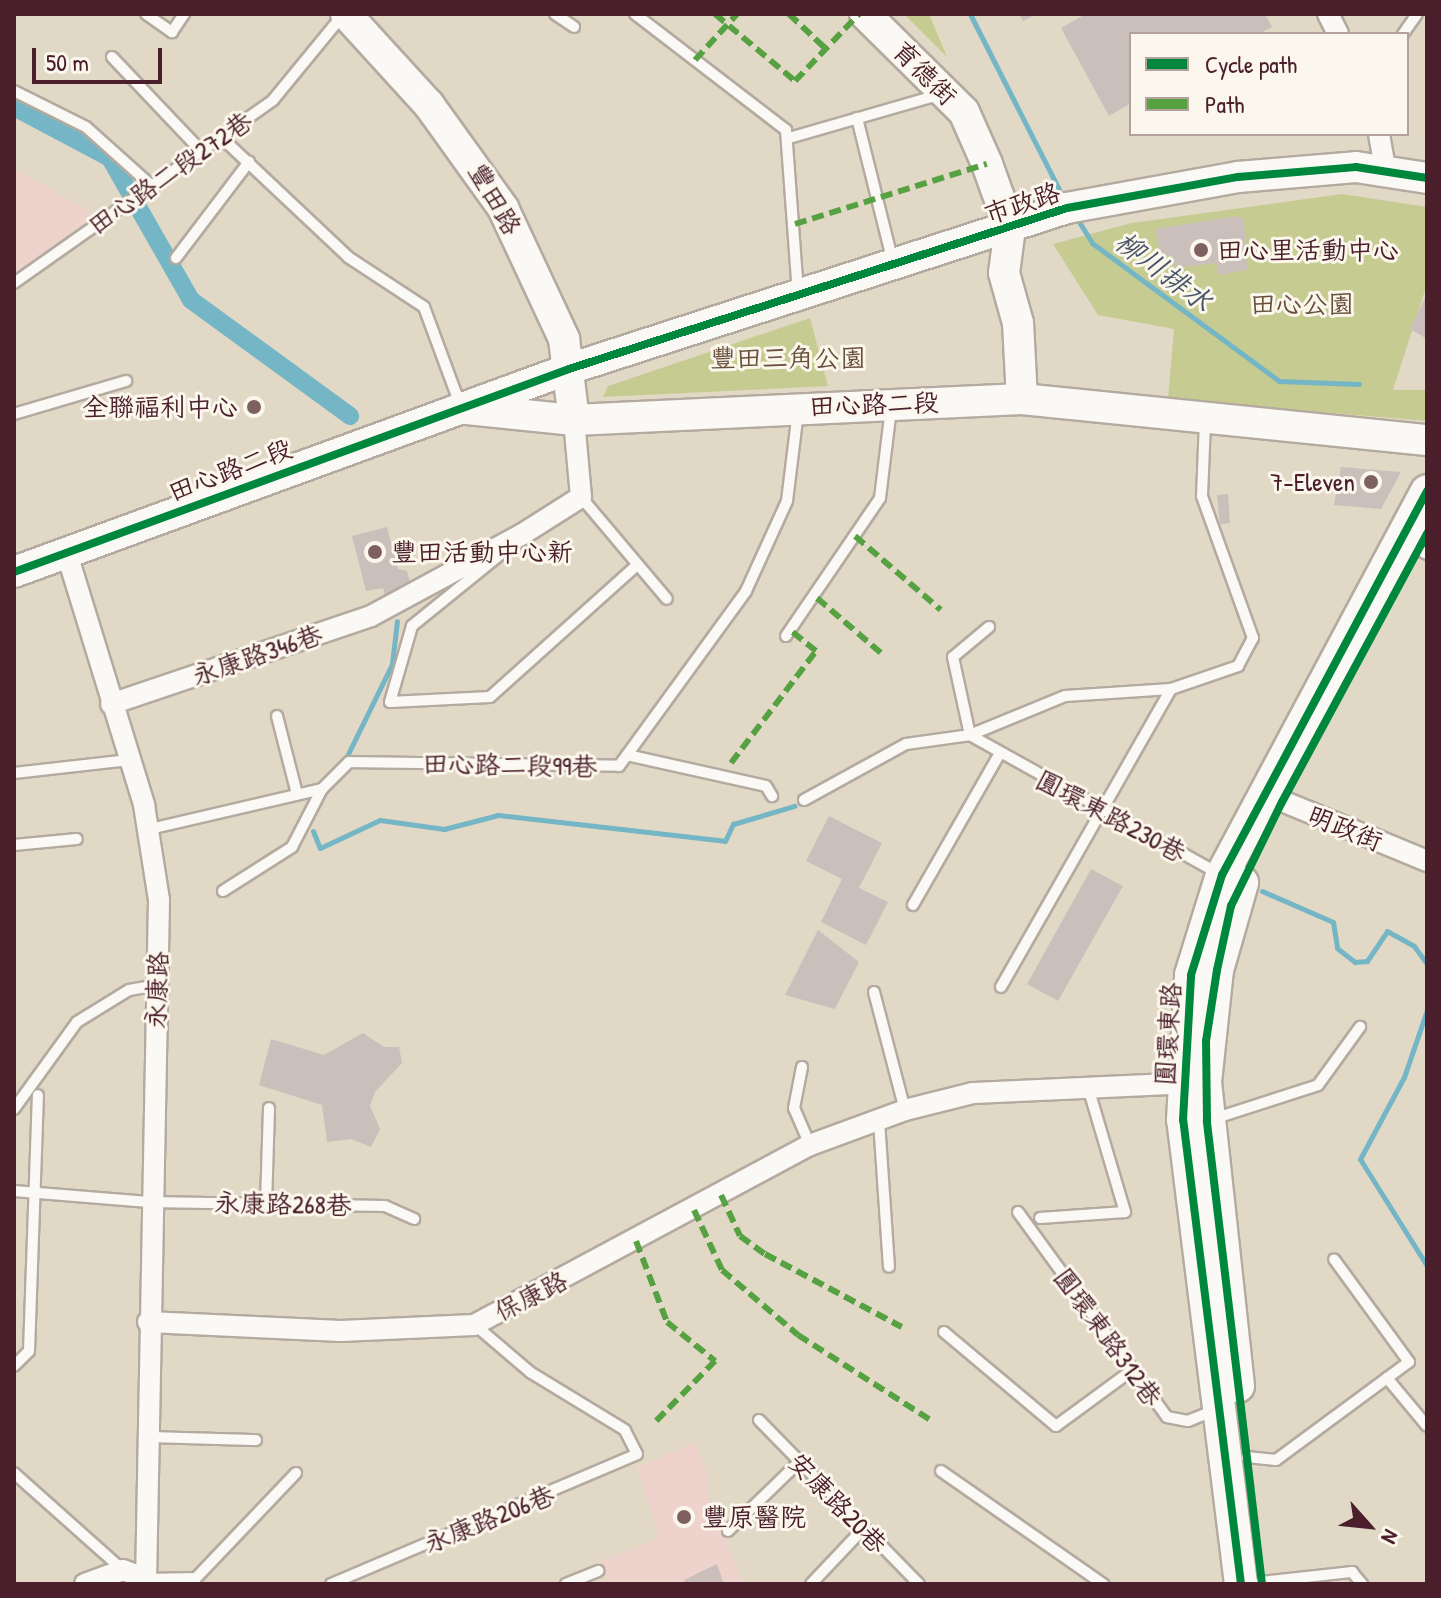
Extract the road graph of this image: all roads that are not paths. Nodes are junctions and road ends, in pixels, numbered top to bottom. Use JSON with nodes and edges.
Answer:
{"nodes":[{"id":1,"x":146,"y":14,"type":"edge"},
{"id":2,"x":184,"y":14,"type":"edge"},
{"id":3,"x":345,"y":14,"type":"edge"},
{"id":4,"x":555,"y":14,"type":"edge"},
{"id":5,"x":635,"y":14,"type":"edge"},
{"id":6,"x":865,"y":14,"type":"edge"},
{"id":7,"x":1328,"y":14,"type":"edge"},
{"id":8,"x":1417,"y":14,"type":"edge"},
{"id":9,"x":574,"y":27,"type":"dead end"},
{"id":10,"x":1337,"y":32,"type":"edge"},
{"id":11,"x":1404,"y":32,"type":"edge"},
{"id":12,"x":112,"y":57,"type":"dead end"},
{"id":13,"x":14,"y":91,"type":"edge"},
{"id":14,"x":947,"y":93,"type":"junction"},
{"id":15,"x":857,"y":118,"type":"junction"},
{"id":16,"x":1379,"y":136,"type":"edge"},
{"id":17,"x":789,"y":138,"type":"junction"},
{"id":18,"x":223,"y":139,"type":"junction"},
{"id":19,"x":203,"y":153,"type":"junction"},
{"id":20,"x":249,"y":162,"type":"junction"},
{"id":21,"x":1385,"y":168,"type":"junction"},
{"id":22,"x":1427,"y":178,"type":"edge"},
{"id":23,"x":154,"y":188,"type":"junction"},
{"id":24,"x":1010,"y":228,"type":"junction"},
{"id":25,"x":176,"y":258,"type":"dead end"},
{"id":26,"x":894,"y":267,"type":"junction"},
{"id":27,"x":14,"y":283,"type":"edge"},
{"id":28,"x":798,"y":296,"type":"junction"},
{"id":29,"x":569,"y":369,"type":"junction"},
{"id":30,"x":126,"y":381,"type":"dead end"},
{"id":31,"x":1022,"y":399,"type":"junction"},
{"id":32,"x":892,"y":403,"type":"junction"},
{"id":33,"x":798,"y":406,"type":"junction"},
{"id":34,"x":461,"y":408,"type":"junction"},
{"id":35,"x":14,"y":414,"type":"edge"},
{"id":36,"x":1205,"y":418,"type":"junction"},
{"id":37,"x":574,"y":420,"type":"junction"},
{"id":38,"x":1427,"y":440,"type":"edge"},
{"id":39,"x":1427,"y":491,"type":"edge"},
{"id":40,"x":581,"y":497,"type":"junction"},
{"id":41,"x":521,"y":535,"type":"junction"},
{"id":42,"x":1424,"y":546,"type":"edge"},
{"id":43,"x":67,"y":554,"type":"junction"},
{"id":44,"x":637,"y":565,"type":"junction"},
{"id":45,"x":15,"y":567,"type":"edge"},
{"id":46,"x":667,"y":599,"type":"dead end"},
{"id":47,"x":989,"y":627,"type":"dead end"},
{"id":48,"x":786,"y":636,"type":"dead end"},
{"id":49,"x":1171,"y":689,"type":"junction"},
{"id":50,"x":111,"y":704,"type":"junction"},
{"id":51,"x":277,"y":716,"type":"dead end"},
{"id":52,"x":970,"y":735,"type":"junction"},
{"id":53,"x":627,"y":755,"type":"junction"},
{"id":54,"x":999,"y":755,"type":"junction"},
{"id":55,"x":129,"y":760,"type":"junction"},
{"id":56,"x":14,"y":773,"type":"edge"},
{"id":57,"x":322,"y":789,"type":"junction"},
{"id":58,"x":297,"y":794,"type":"junction"},
{"id":59,"x":772,"y":796,"type":"dead end"},
{"id":60,"x":1272,"y":797,"type":"junction"},
{"id":61,"x":804,"y":800,"type":"dead end"},
{"id":62,"x":1101,"y":811,"type":"junction"},
{"id":63,"x":150,"y":829,"type":"junction"},
{"id":64,"x":77,"y":839,"type":"dead end"},
{"id":65,"x":14,"y":845,"type":"edge"},
{"id":66,"x":1427,"y":861,"type":"edge"},
{"id":67,"x":1222,"y":875,"type":"junction"},
{"id":68,"x":223,"y":891,"type":"dead end"},
{"id":69,"x":913,"y":905,"type":"dead end"},
{"id":70,"x":158,"y":985,"type":"junction"},
{"id":71,"x":1001,"y":987,"type":"dead end"},
{"id":72,"x":874,"y":992,"type":"dead end"},
{"id":73,"x":1360,"y":1027,"type":"dead end"},
{"id":74,"x":802,"y":1067,"type":"dead end"},
{"id":75,"x":1194,"y":1083,"type":"junction"},
{"id":76,"x":1087,"y":1085,"type":"junction"},
{"id":77,"x":38,"y":1095,"type":"dead end"},
{"id":78,"x":269,"y":1108,"type":"dead end"},
{"id":79,"x":14,"y":1109,"type":"edge"},
{"id":80,"x":905,"y":1110,"type":"junction"},
{"id":81,"x":1195,"y":1120,"type":"junction"},
{"id":82,"x":879,"y":1121,"type":"junction"},
{"id":83,"x":810,"y":1145,"type":"junction"},
{"id":84,"x":14,"y":1191,"type":"edge"},
{"id":85,"x":32,"y":1195,"type":"junction"},
{"id":86,"x":149,"y":1202,"type":"junction"},
{"id":87,"x":266,"y":1204,"type":"junction"},
{"id":88,"x":1018,"y":1212,"type":"dead end"},
{"id":89,"x":1040,"y":1218,"type":"dead end"},
{"id":90,"x":414,"y":1219,"type":"dead end"},
{"id":91,"x":1334,"y":1259,"type":"dead end"},
{"id":92,"x":889,"y":1267,"type":"dead end"},
{"id":93,"x":148,"y":1322,"type":"junction"},
{"id":94,"x":474,"y":1325,"type":"junction"},
{"id":95,"x":944,"y":1332,"type":"dead end"},
{"id":96,"x":16,"y":1368,"type":"edge"},
{"id":97,"x":1131,"y":1371,"type":"junction"},
{"id":98,"x":1387,"y":1378,"type":"junction"},
{"id":99,"x":1219,"y":1409,"type":"junction"},
{"id":100,"x":759,"y":1420,"type":"dead end"},
{"id":101,"x":1427,"y":1426,"type":"edge"},
{"id":102,"x":145,"y":1437,"type":"junction"},
{"id":103,"x":256,"y":1440,"type":"dead end"},
{"id":104,"x":1247,"y":1457,"type":"junction"},
{"id":105,"x":799,"y":1462,"type":"junction"},
{"id":106,"x":941,"y":1471,"type":"dead end"},
{"id":107,"x":14,"y":1473,"type":"edge"},
{"id":108,"x":296,"y":1473,"type":"dead end"},
{"id":109,"x":863,"y":1529,"type":"junction"},
{"id":110,"x":728,"y":1531,"type":"dead end"},
{"id":111,"x":123,"y":1570,"type":"junction"},
{"id":112,"x":599,"y":1571,"type":"dead end"},
{"id":113,"x":146,"y":1582,"type":"edge"},
{"id":114,"x":1255,"y":1583,"type":"edge"},
{"id":115,"x":85,"y":1584,"type":"edge"},
{"id":116,"x":331,"y":1584,"type":"edge"},
{"id":117,"x":566,"y":1584,"type":"edge"},
{"id":118,"x":811,"y":1584,"type":"edge"},
{"id":119,"x":919,"y":1584,"type":"edge"},
{"id":120,"x":1103,"y":1584,"type":"edge"},
{"id":121,"x":1362,"y":1584,"type":"edge"}],
"edges":[{"from":1,"to":2,"type":"lane"},
{"from":3,"to":18,"type":"lane","name":"田心路二段272巷"},
{"from":3,"to":29,"type":"street","name":"豐田路"},
{"from":4,"to":9,"type":"lane"},
{"from":5,"to":17,"type":"lane"},
{"from":6,"to":14,"type":"street","name":"育德街"},
{"from":7,"to":10,"type":"street"},
{"from":8,"to":11,"type":"lane"},
{"from":12,"to":19,"type":"lane"},
{"from":13,"to":23,"type":"lane"},
{"from":14,"to":15,"type":"lane"},
{"from":14,"to":24,"type":"street","name":"育德街"},
{"from":15,"to":17,"type":"lane"},
{"from":15,"to":26,"type":"lane"},
{"from":16,"to":21,"type":"street"},
{"from":17,"to":28,"type":"lane"},
{"from":18,"to":19,"type":"lane","name":"田心路二段272巷"},
{"from":18,"to":20,"type":"lane"},
{"from":19,"to":23,"type":"lane","name":"田心路二段272巷"},
{"from":20,"to":25,"type":"lane"},
{"from":20,"to":34,"type":"lane"},
{"from":21,"to":22,"type":"street","name":"市政路"},
{"from":21,"to":24,"type":"street","name":"市政路"},
{"from":23,"to":27,"type":"lane","name":"田心路二段272巷"},
{"from":24,"to":26,"type":"street","name":"市政路"},
{"from":24,"to":31,"type":"street"},
{"from":26,"to":28,"type":"street","name":"市政路"},
{"from":28,"to":29,"type":"street","name":"市政路"},
{"from":29,"to":34,"type":"street","name":"市政路"},
{"from":29,"to":37,"type":"street","name":"豐田路"},
{"from":30,"to":35,"type":"lane"},
{"from":31,"to":32,"type":"street","name":"田心路二段"},
{"from":31,"to":36,"type":"street","name":"田心路二段"},
{"from":32,"to":33,"type":"street","name":"田心路二段"},
{"from":32,"to":48,"type":"lane"},
{"from":33,"to":37,"type":"street","name":"田心路二段"},
{"from":33,"to":53,"type":"lane","name":"田心路二段99巷"},
{"from":34,"to":37,"type":"street","name":"田心路二段"},
{"from":34,"to":43,"type":"street","name":"田心路二段"},
{"from":36,"to":38,"type":"street","name":"田心路二段"},
{"from":36,"to":49,"type":"lane"},
{"from":37,"to":40,"type":"street"},
{"from":39,"to":60,"type":"main road","name":"圓環東路"},
{"from":40,"to":41,"type":"street","name":"永康路346巷"},
{"from":40,"to":44,"type":"lane"},
{"from":41,"to":44,"type":"lane"},
{"from":41,"to":50,"type":"street","name":"永康路346巷"},
{"from":42,"to":60,"type":"main road","name":"圓環東路"},
{"from":43,"to":45,"type":"street","name":"田心路二段"},
{"from":43,"to":50,"type":"street","name":"永康路"},
{"from":44,"to":46,"type":"lane"},
{"from":47,"to":52,"type":"lane"},
{"from":49,"to":52,"type":"lane"},
{"from":49,"to":62,"type":"lane"},
{"from":50,"to":55,"type":"street","name":"永康路"},
{"from":51,"to":58,"type":"lane"},
{"from":52,"to":54,"type":"lane","name":"圓環東路230巷"},
{"from":52,"to":61,"type":"lane"},
{"from":53,"to":57,"type":"lane","name":"田心路二段99巷"},
{"from":53,"to":59,"type":"lane"},
{"from":54,"to":62,"type":"lane","name":"圓環東路230巷"},
{"from":54,"to":69,"type":"lane"},
{"from":55,"to":56,"type":"lane"},
{"from":55,"to":63,"type":"street","name":"永康路"},
{"from":57,"to":58,"type":"lane"},
{"from":57,"to":68,"type":"lane"},
{"from":58,"to":63,"type":"lane"},
{"from":60,"to":66,"type":"street","name":"明政街"},
{"from":60,"to":67,"type":"main road","name":"圓環東路"},
{"from":60,"to":75,"type":"main road","name":"圓環東路"},
{"from":62,"to":67,"type":"lane","name":"圓環東路230巷"},
{"from":62,"to":71,"type":"lane"},
{"from":63,"to":70,"type":"street","name":"永康路"},
{"from":64,"to":65,"type":"lane"},
{"from":67,"to":75,"type":"main road","name":"圓環東路"},
{"from":70,"to":79,"type":"lane"},
{"from":70,"to":86,"type":"street","name":"永康路"},
{"from":72,"to":80,"type":"lane"},
{"from":73,"to":81,"type":"lane"},
{"from":74,"to":83,"type":"lane"},
{"from":75,"to":76,"type":"street","name":"保康路"},
{"from":75,"to":81,"type":"main road","name":"圓環東路"},
{"from":76,"to":80,"type":"street","name":"保康路"},
{"from":76,"to":89,"type":"lane"},
{"from":77,"to":85,"type":"lane"},
{"from":78,"to":87,"type":"lane"},
{"from":80,"to":82,"type":"street","name":"保康路"},
{"from":81,"to":99,"type":"main road","name":"圓環東路"},
{"from":81,"to":104,"type":"main road","name":"圓環東路"},
{"from":82,"to":83,"type":"street","name":"保康路"},
{"from":82,"to":92,"type":"lane"},
{"from":83,"to":94,"type":"street","name":"保康路"},
{"from":84,"to":85,"type":"lane","name":"永康路268巷"},
{"from":85,"to":86,"type":"lane","name":"永康路268巷"},
{"from":85,"to":96,"type":"lane"},
{"from":86,"to":87,"type":"lane","name":"永康路268巷"},
{"from":86,"to":93,"type":"street","name":"永康路"},
{"from":87,"to":90,"type":"lane","name":"永康路268巷"},
{"from":88,"to":97,"type":"lane","name":"圓環東路312巷"},
{"from":91,"to":98,"type":"lane"},
{"from":93,"to":94,"type":"street","name":"保康路"},
{"from":93,"to":102,"type":"street","name":"永康路"},
{"from":94,"to":116,"type":"lane","name":"永康路206巷"},
{"from":95,"to":97,"type":"lane"},
{"from":97,"to":99,"type":"lane","name":"圓環東路312巷"},
{"from":98,"to":101,"type":"lane"},
{"from":98,"to":104,"type":"lane"},
{"from":99,"to":114,"type":"main road","name":"圓環東路"},
{"from":100,"to":105,"type":"lane","name":"安康路20巷"},
{"from":102,"to":103,"type":"lane"},
{"from":102,"to":113,"type":"street","name":"永康路"},
{"from":104,"to":114,"type":"main road","name":"圓環東路"},
{"from":105,"to":109,"type":"lane","name":"安康路20巷"},
{"from":105,"to":110,"type":"lane"},
{"from":106,"to":120,"type":"lane"},
{"from":107,"to":111,"type":"lane"},
{"from":108,"to":113,"type":"lane"},
{"from":109,"to":118,"type":"lane"},
{"from":109,"to":119,"type":"lane","name":"安康路20巷"},
{"from":111,"to":113,"type":"street"},
{"from":111,"to":115,"type":"street"},
{"from":112,"to":117,"type":"lane"},
{"from":114,"to":121,"type":"lane"}]}
